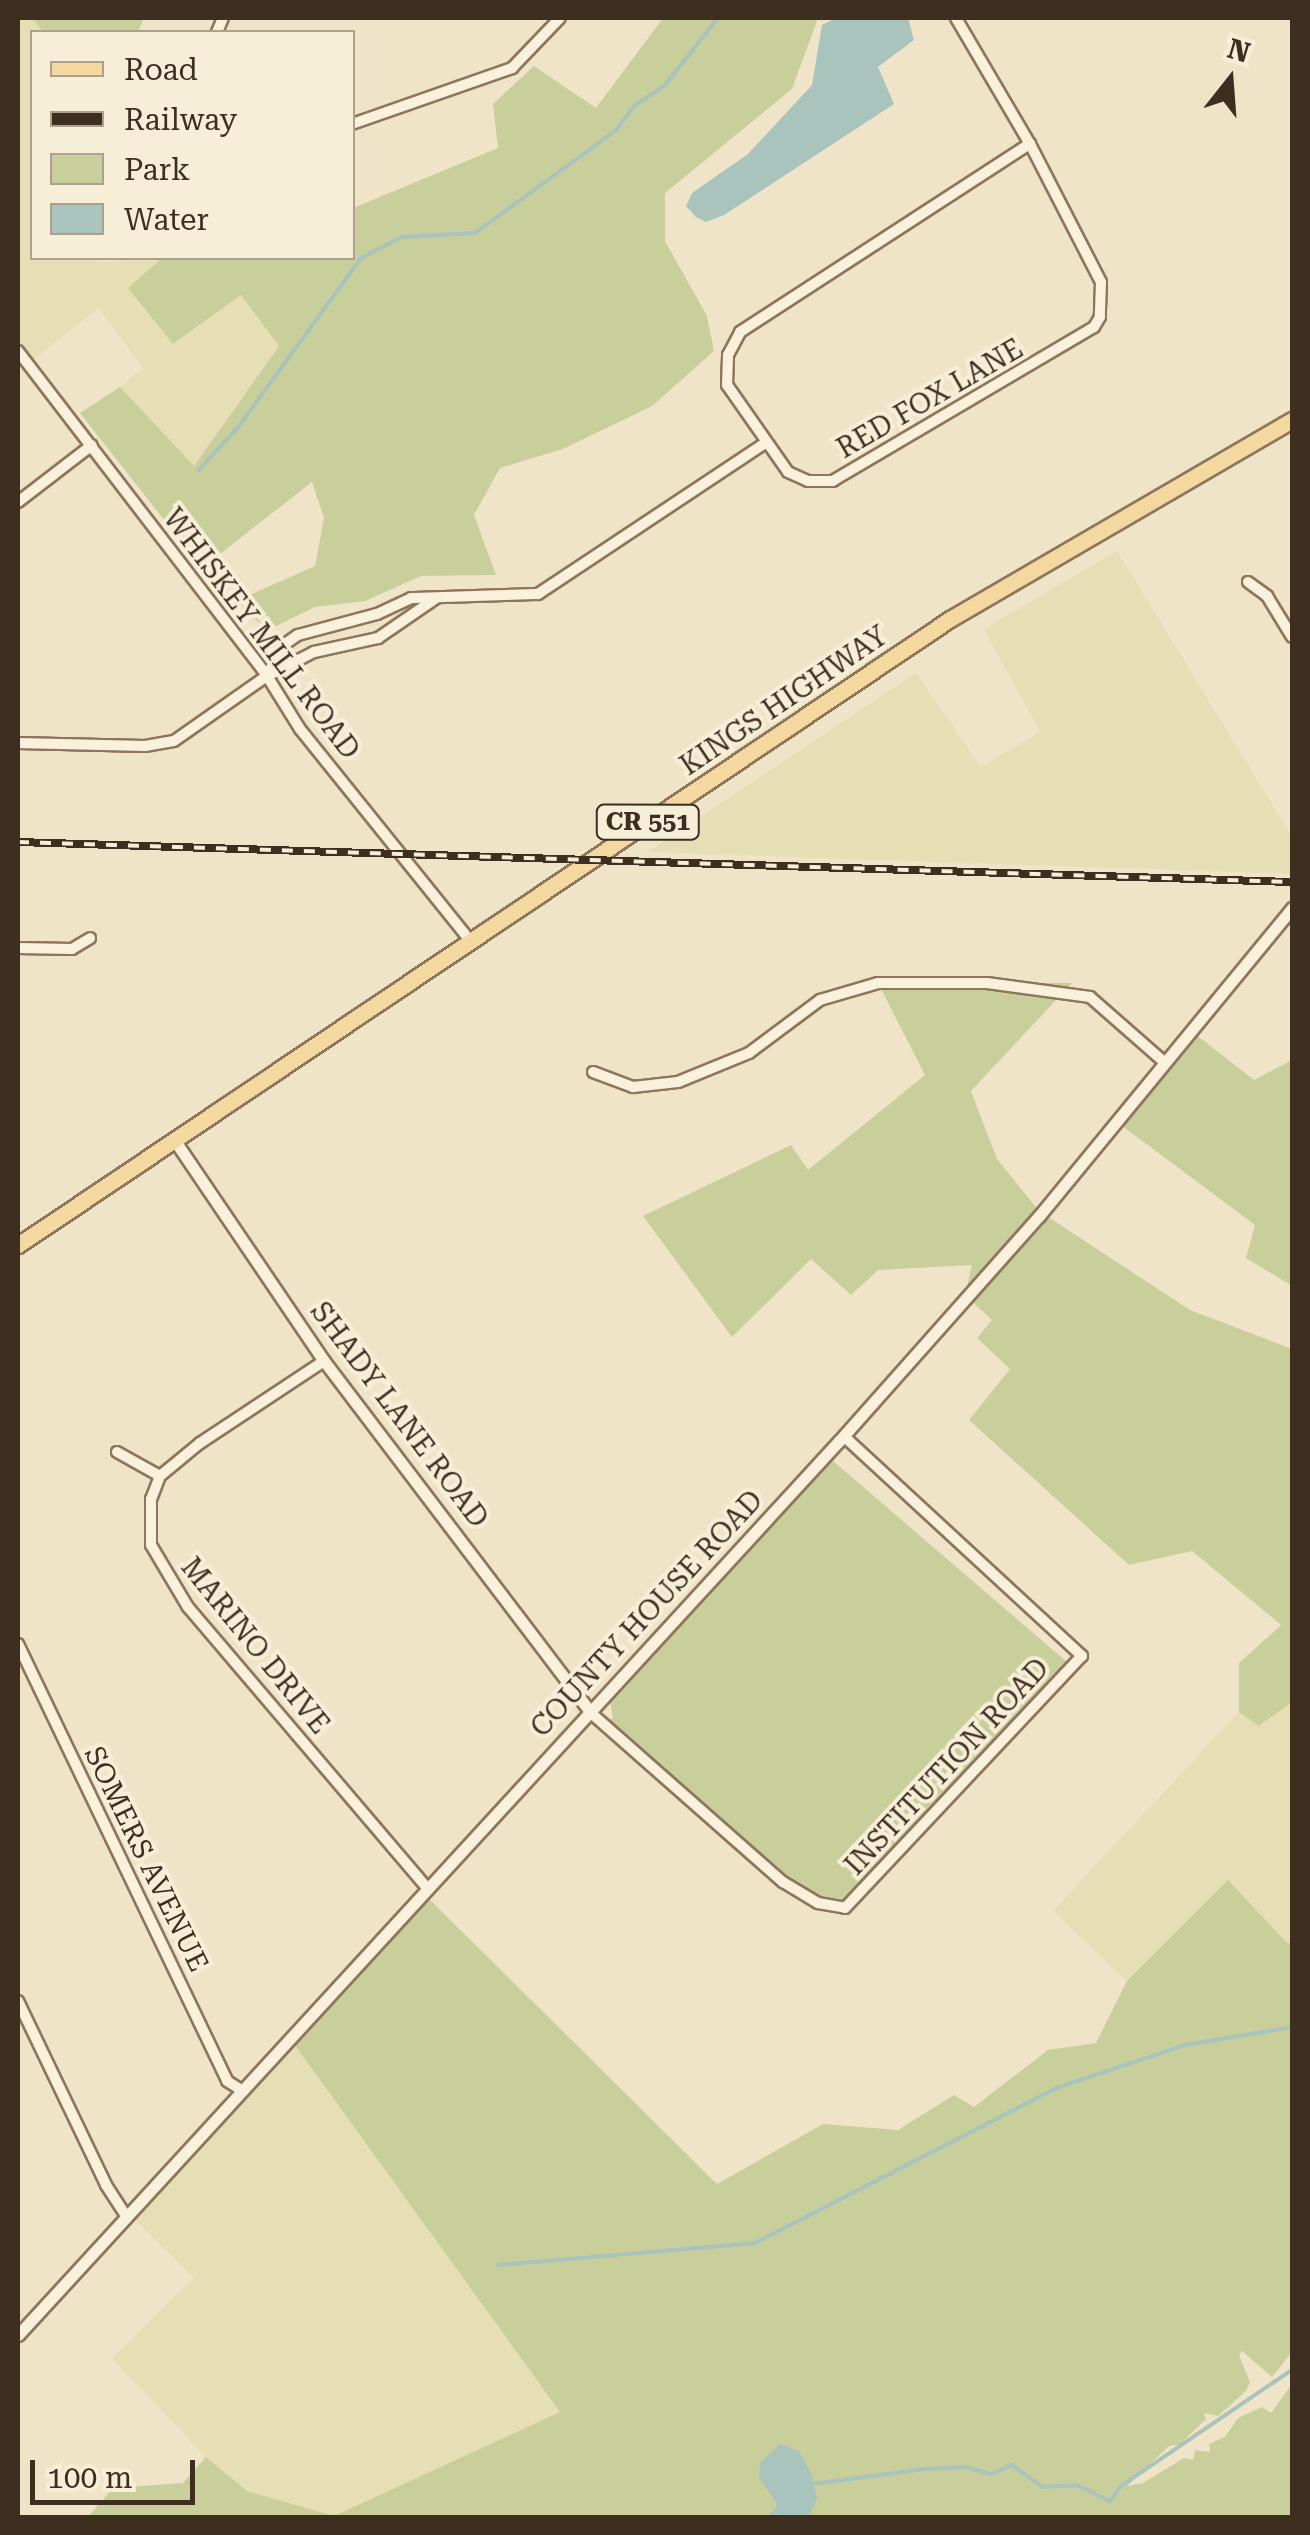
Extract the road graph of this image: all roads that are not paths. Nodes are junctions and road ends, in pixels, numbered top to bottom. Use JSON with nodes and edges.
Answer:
{"nodes":[{"id":1,"x":560,"y":18,"type":"edge"},
{"id":2,"x":956,"y":18,"type":"edge"},
{"id":3,"x":355,"y":123,"type":"edge"},
{"id":4,"x":1030,"y":144,"type":"junction"},
{"id":5,"x":18,"y":350,"type":"edge"},
{"id":6,"x":1292,"y":420,"type":"edge"},
{"id":7,"x":765,"y":443,"type":"junction"},
{"id":8,"x":92,"y":445,"type":"junction"},
{"id":9,"x":18,"y":502,"type":"edge"},
{"id":10,"x":1248,"y":582,"type":"dead end"},
{"id":11,"x":435,"y":599,"type":"junction"},
{"id":12,"x":1292,"y":638,"type":"edge"},
{"id":13,"x":267,"y":676,"type":"junction"},
{"id":14,"x":18,"y":743,"type":"edge"},
{"id":15,"x":1292,"y":908,"type":"edge"},
{"id":16,"x":90,"y":938,"type":"dead end"},
{"id":17,"x":470,"y":942,"type":"junction"},
{"id":18,"x":18,"y":948,"type":"edge"},
{"id":19,"x":1163,"y":1061,"type":"junction"},
{"id":20,"x":593,"y":1072,"type":"dead end"},
{"id":21,"x":175,"y":1142,"type":"junction"},
{"id":22,"x":18,"y":1245,"type":"edge"},
{"id":23,"x":324,"y":1361,"type":"junction"},
{"id":24,"x":844,"y":1436,"type":"junction"},
{"id":25,"x":116,"y":1452,"type":"dead end"},
{"id":26,"x":160,"y":1476,"type":"junction"},
{"id":27,"x":18,"y":1644,"type":"edge"},
{"id":28,"x":591,"y":1713,"type":"junction"},
{"id":29,"x":426,"y":1887,"type":"junction"},
{"id":30,"x":18,"y":2001,"type":"edge"},
{"id":31,"x":240,"y":2090,"type":"junction"},
{"id":32,"x":127,"y":2217,"type":"junction"},
{"id":33,"x":18,"y":2335,"type":"edge"}],
"edges":[{"from":1,"to":3,"type":"street"},
{"from":2,"to":4,"type":"street","name":"RED FOX LANE"},
{"from":4,"to":7,"type":"street","name":"RED FOX LANE"},
{"from":4,"to":7,"type":"street","name":"RED FOX LANE"},
{"from":5,"to":8,"type":"street","name":"WHISKEY MILL ROAD"},
{"from":6,"to":17,"type":"main road","name":"KINGS HIGHWAY","number":"CR 551"},
{"from":7,"to":11,"type":"street"},
{"from":8,"to":9,"type":"street"},
{"from":8,"to":13,"type":"street","name":"WHISKEY MILL ROAD"},
{"from":10,"to":12,"type":"street"},
{"from":11,"to":13,"type":"street"},
{"from":11,"to":13,"type":"street"},
{"from":13,"to":14,"type":"street"},
{"from":13,"to":17,"type":"street","name":"WHISKEY MILL ROAD"},
{"from":15,"to":19,"type":"street","name":"COUNTY HOUSE ROAD"},
{"from":16,"to":18,"type":"street"},
{"from":17,"to":21,"type":"main road","name":"KINGS HIGHWAY","number":"CR 551"},
{"from":19,"to":20,"type":"street"},
{"from":19,"to":24,"type":"street","name":"COUNTY HOUSE ROAD"},
{"from":21,"to":22,"type":"main road","name":"KINGS HIGHWAY","number":"CR 551"},
{"from":21,"to":23,"type":"street","name":"SHADY LANE ROAD"},
{"from":23,"to":26,"type":"street"},
{"from":23,"to":28,"type":"street","name":"SHADY LANE ROAD"},
{"from":24,"to":28,"type":"street","name":"COUNTY HOUSE ROAD"},
{"from":24,"to":28,"type":"street","name":"INSTITUTION ROAD"},
{"from":25,"to":26,"type":"street"},
{"from":26,"to":29,"type":"street","name":"MARINO DRIVE"},
{"from":27,"to":31,"type":"street","name":"SOMERS AVENUE"},
{"from":28,"to":29,"type":"street","name":"COUNTY HOUSE ROAD"},
{"from":29,"to":31,"type":"street","name":"COUNTY HOUSE ROAD"},
{"from":30,"to":32,"type":"street"},
{"from":31,"to":32,"type":"street","name":"COUNTY HOUSE ROAD"},
{"from":32,"to":33,"type":"street","name":"COUNTY HOUSE ROAD"}]}
